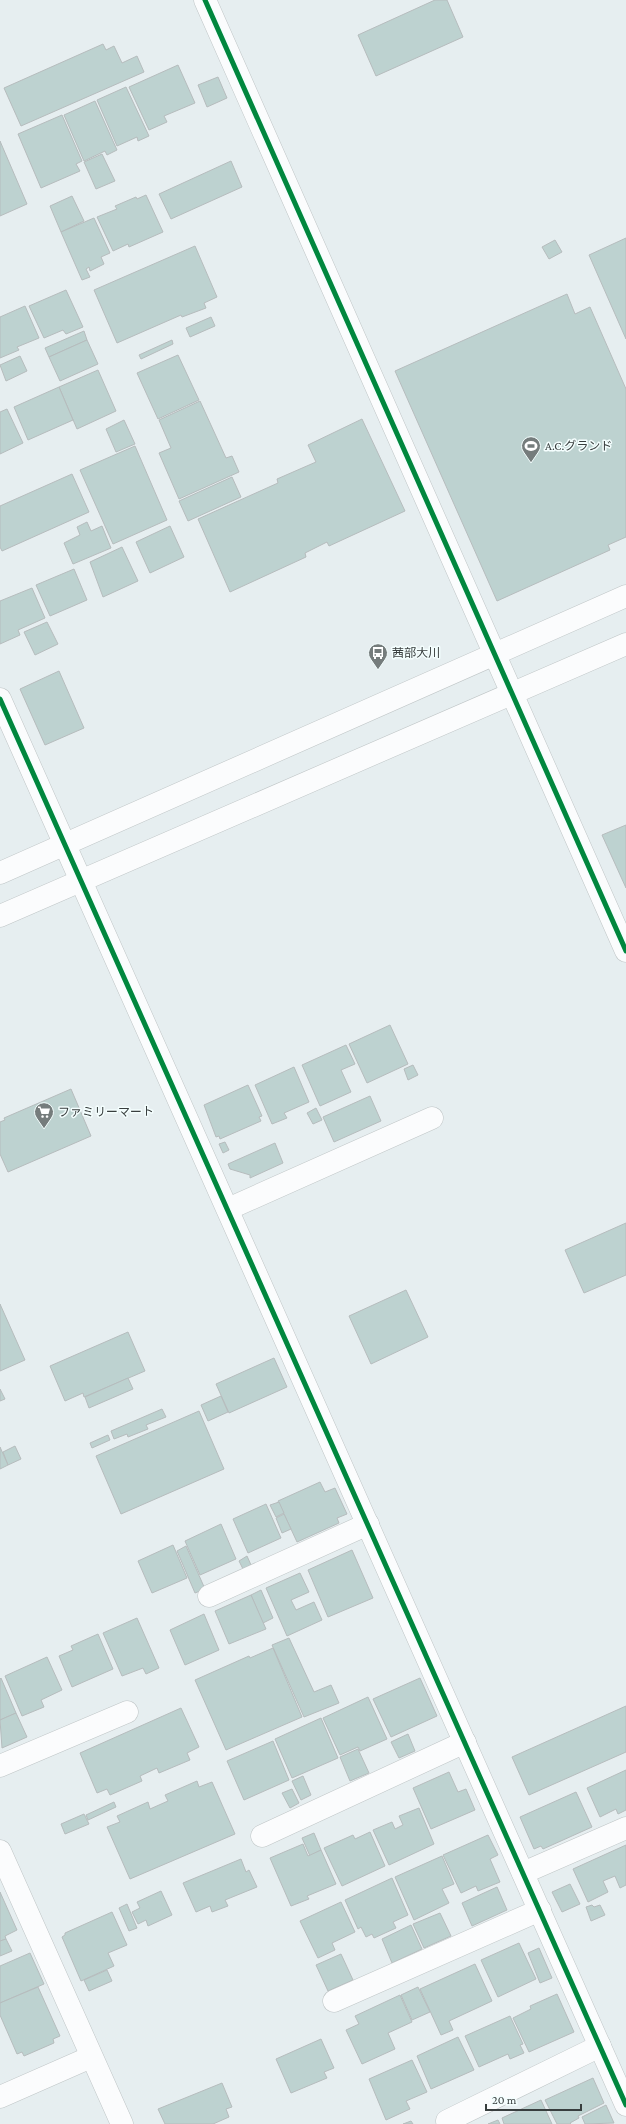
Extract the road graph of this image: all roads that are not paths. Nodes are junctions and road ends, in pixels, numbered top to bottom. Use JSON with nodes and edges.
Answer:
{"nodes":[{"id":1,"x":205,"y":0,"type":"edge"},
{"id":2,"x":626,"y":596,"type":"edge"},
{"id":3,"x":626,"y":644,"type":"edge"},
{"id":4,"x":495,"y":654,"type":"junction"},
{"id":5,"x":512,"y":694,"type":"junction"},
{"id":6,"x":0,"y":698,"type":"edge"},
{"id":7,"x":65,"y":844,"type":"junction"},
{"id":8,"x":0,"y":872,"type":"edge"},
{"id":9,"x":82,"y":880,"type":"junction"},
{"id":10,"x":0,"y":916,"type":"edge"},
{"id":11,"x":626,"y":951,"type":"edge"},
{"id":12,"x":432,"y":1118,"type":"dead end"},
{"id":13,"x":228,"y":1209,"type":"junction"},
{"id":14,"x":368,"y":1524,"type":"junction"},
{"id":15,"x":209,"y":1596,"type":"dead end"},
{"id":16,"x":127,"y":1712,"type":"dead end"},
{"id":17,"x":465,"y":1742,"type":"junction"},
{"id":18,"x":0,"y":1766,"type":"edge"},
{"id":19,"x":626,"y":1828,"type":"edge"},
{"id":20,"x":262,"y":1836,"type":"dead end"},
{"id":21,"x":0,"y":1851,"type":"edge"},
{"id":22,"x":523,"y":1873,"type":"junction"},
{"id":23,"x":540,"y":1910,"type":"junction"},
{"id":24,"x":334,"y":2001,"type":"dead end"},
{"id":25,"x":600,"y":2046,"type":"junction"},
{"id":26,"x":91,"y":2057,"type":"junction"},
{"id":27,"x":0,"y":2097,"type":"edge"},
{"id":28,"x":626,"y":2105,"type":"edge"},
{"id":29,"x":447,"y":2121,"type":"dead end"},
{"id":30,"x":122,"y":2124,"type":"edge"}],
"edges":[{"from":1,"to":4,"type":"street"},
{"from":2,"to":4,"type":"street"},
{"from":3,"to":5,"type":"street"},
{"from":4,"to":5,"type":"street"},
{"from":4,"to":7,"type":"street"},
{"from":5,"to":9,"type":"street"},
{"from":5,"to":11,"type":"street"},
{"from":6,"to":7,"type":"street"},
{"from":7,"to":8,"type":"street"},
{"from":7,"to":9,"type":"street"},
{"from":9,"to":10,"type":"street"},
{"from":9,"to":13,"type":"street"},
{"from":12,"to":13,"type":"street"},
{"from":13,"to":14,"type":"street"},
{"from":14,"to":15,"type":"street"},
{"from":14,"to":17,"type":"street"},
{"from":16,"to":18,"type":"street"},
{"from":17,"to":20,"type":"street"},
{"from":17,"to":22,"type":"street"},
{"from":19,"to":22,"type":"street"},
{"from":21,"to":26,"type":"street"},
{"from":22,"to":23,"type":"street"},
{"from":23,"to":24,"type":"street"},
{"from":23,"to":25,"type":"street"},
{"from":25,"to":28,"type":"street"},
{"from":25,"to":29,"type":"street"},
{"from":26,"to":27,"type":"street"},
{"from":26,"to":30,"type":"street"}]}
